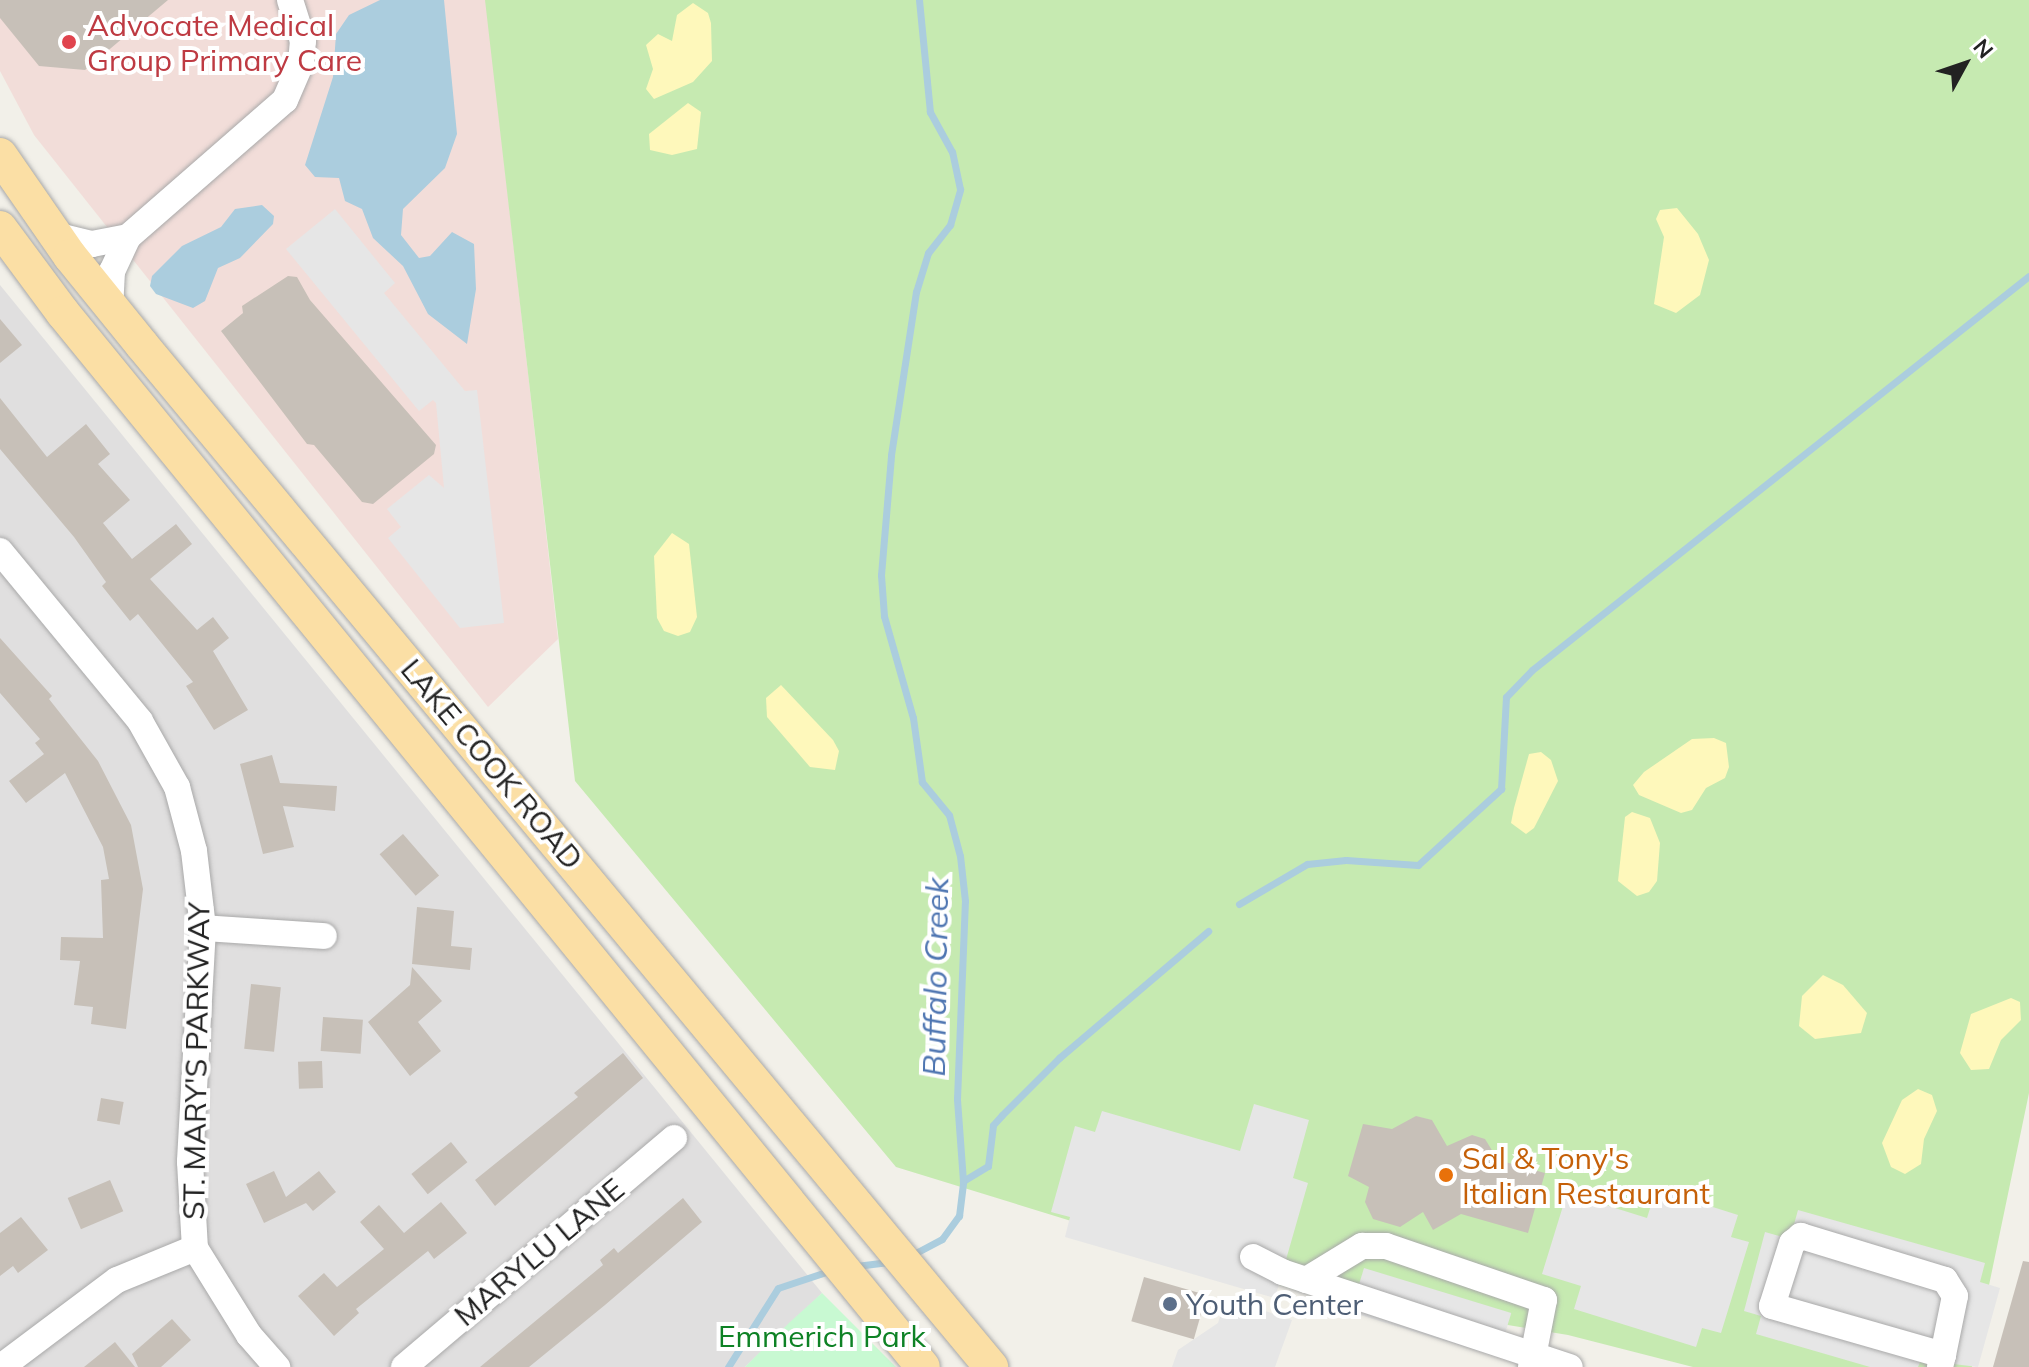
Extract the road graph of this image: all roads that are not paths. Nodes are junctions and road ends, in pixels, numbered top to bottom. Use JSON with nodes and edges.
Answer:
{"nodes":[{"id":1,"x":290,"y":0,"type":"edge"},
{"id":2,"x":0,"y":155,"type":"edge"},
{"id":3,"x":0,"y":228,"type":"edge"},
{"id":4,"x":55,"y":235,"type":"junction"},
{"id":5,"x":128,"y":237,"type":"junction"},
{"id":6,"x":110,"y":305,"type":"junction"},
{"id":7,"x":0,"y":551,"type":"edge"},
{"id":8,"x":203,"y":928,"type":"junction"},
{"id":9,"x":324,"y":936,"type":"dead end"},
{"id":10,"x":674,"y":1138,"type":"dead end"},
{"id":11,"x":195,"y":1248,"type":"junction"},
{"id":12,"x":1253,"y":1257,"type":"dead end"},
{"id":13,"x":1306,"y":1280,"type":"junction"},
{"id":14,"x":1941,"y":1361,"type":"edge"},
{"id":15,"x":1533,"y":1362,"type":"edge"},
{"id":16,"x":1,"y":1367,"type":"edge"},
{"id":17,"x":277,"y":1367,"type":"edge"},
{"id":18,"x":404,"y":1367,"type":"edge"},
{"id":19,"x":923,"y":1367,"type":"edge"},
{"id":20,"x":991,"y":1367,"type":"edge"},
{"id":21,"x":1570,"y":1367,"type":"edge"}],
"edges":[{"from":1,"to":5,"type":"street"},
{"from":2,"to":4,"type":"main road","name":"LAKE COOK ROAD"},
{"from":3,"to":19,"type":"main road","name":"LAKE COOK ROAD"},
{"from":4,"to":5,"type":"street"},
{"from":4,"to":6,"type":"main road","name":"LAKE COOK ROAD"},
{"from":5,"to":6,"type":"street"},
{"from":6,"to":20,"type":"main road","name":"LAKE COOK ROAD"},
{"from":7,"to":8,"type":"street","name":"ST. MARY'S PARKWAY"},
{"from":8,"to":9,"type":"street"},
{"from":8,"to":11,"type":"street","name":"ST. MARY'S PARKWAY"},
{"from":10,"to":18,"type":"street","name":"MARYLU LANE"},
{"from":11,"to":16,"type":"street"},
{"from":11,"to":17,"type":"street","name":"ST. MARY'S PARKWAY"},
{"from":12,"to":13,"type":"street"},
{"from":13,"to":15,"type":"street"},
{"from":13,"to":15,"type":"street"},
{"from":14,"to":14,"type":"street"},
{"from":15,"to":21,"type":"street"}]}
